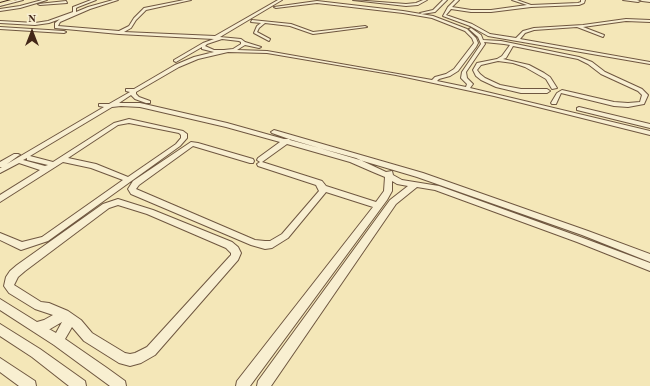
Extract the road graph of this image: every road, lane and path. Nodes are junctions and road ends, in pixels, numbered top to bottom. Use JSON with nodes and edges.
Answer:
{"nodes":[{"id":1,"x":4,"y":0,"type":"edge"},
{"id":2,"x":14,"y":0,"type":"edge"},
{"id":3,"x":21,"y":0,"type":"edge"},
{"id":4,"x":44,"y":0,"type":"edge"},
{"id":5,"x":56,"y":0,"type":"edge"},
{"id":6,"x":94,"y":0,"type":"edge"},
{"id":7,"x":116,"y":0,"type":"edge"},
{"id":8,"x":169,"y":0,"type":"edge"},
{"id":9,"x":189,"y":0,"type":"edge"},
{"id":10,"x":280,"y":0,"type":"edge"},
{"id":11,"x":288,"y":0,"type":"edge"},
{"id":12,"x":316,"y":0,"type":"edge"},
{"id":13,"x":355,"y":0,"type":"edge"},
{"id":14,"x":425,"y":0,"type":"edge"},
{"id":15,"x":445,"y":0,"type":"edge"},
{"id":16,"x":450,"y":0,"type":"edge"},
{"id":17,"x":457,"y":0,"type":"edge"},
{"id":18,"x":514,"y":0,"type":"edge"},
{"id":19,"x":583,"y":0,"type":"edge"},
{"id":20,"x":625,"y":0,"type":"edge"},
{"id":21,"x":642,"y":0,"type":"edge"},
{"id":22,"x":366,"y":1,"type":"junction"},
{"id":23,"x":638,"y":1,"type":"dead end"},
{"id":24,"x":75,"y":2,"type":"dead end"},
{"id":25,"x":86,"y":2,"type":"junction"},
{"id":26,"x":649,"y":2,"type":"edge"},
{"id":27,"x":0,"y":3,"type":"edge"},
{"id":28,"x":151,"y":3,"type":"dead end"},
{"id":29,"x":27,"y":5,"type":"junction"},
{"id":30,"x":362,"y":6,"type":"junction"},
{"id":31,"x":531,"y":6,"type":"junction"},
{"id":32,"x":276,"y":7,"type":"junction"},
{"id":33,"x":449,"y":8,"type":"junction"},
{"id":34,"x":0,"y":10,"type":"edge"},
{"id":35,"x":430,"y":12,"type":"junction"},
{"id":36,"x":420,"y":14,"type":"junction"},
{"id":37,"x":437,"y":16,"type":"junction"},
{"id":38,"x":252,"y":21,"type":"junction"},
{"id":39,"x":650,"y":21,"type":"edge"},
{"id":40,"x":0,"y":22,"type":"edge"},
{"id":41,"x":265,"y":22,"type":"junction"},
{"id":42,"x":576,"y":26,"type":"junction"},
{"id":43,"x":365,"y":27,"type":"dead end"},
{"id":44,"x":0,"y":28,"type":"edge"},
{"id":45,"x":241,"y":28,"type":"dead end"},
{"id":46,"x":120,"y":33,"type":"junction"},
{"id":47,"x":238,"y":33,"type":"dead end"},
{"id":48,"x":603,"y":36,"type":"dead end"},
{"id":49,"x":214,"y":38,"type":"junction"},
{"id":50,"x":222,"y":38,"type":"junction"},
{"id":51,"x":270,"y":40,"type":"dead end"},
{"id":52,"x":482,"y":40,"type":"junction"},
{"id":53,"x":517,"y":40,"type":"junction"},
{"id":54,"x":242,"y":42,"type":"junction"},
{"id":55,"x":207,"y":43,"type":"junction"},
{"id":56,"x":510,"y":47,"type":"junction"},
{"id":57,"x":227,"y":51,"type":"junction"},
{"id":58,"x":505,"y":55,"type":"junction"},
{"id":59,"x":574,"y":56,"type":"junction"},
{"id":60,"x":594,"y":58,"type":"junction"},
{"id":61,"x":498,"y":60,"type":"junction"},
{"id":62,"x":513,"y":62,"type":"junction"},
{"id":63,"x":650,"y":62,"type":"edge"},
{"id":64,"x":590,"y":63,"type":"junction"},
{"id":65,"x":650,"y":66,"type":"edge"},
{"id":66,"x":435,"y":80,"type":"junction"},
{"id":67,"x":468,"y":87,"type":"junction"},
{"id":68,"x":130,"y":91,"type":"junction"},
{"id":69,"x":550,"y":92,"type":"junction"},
{"id":70,"x":560,"y":93,"type":"junction"},
{"id":71,"x":554,"y":103,"type":"junction"},
{"id":72,"x":105,"y":106,"type":"junction"},
{"id":73,"x":650,"y":125,"type":"edge"},
{"id":74,"x":641,"y":127,"type":"junction"},
{"id":75,"x":650,"y":133,"type":"edge"},
{"id":76,"x":284,"y":138,"type":"junction"},
{"id":77,"x":51,"y":141,"type":"junction"},
{"id":78,"x":30,"y":158,"type":"junction"},
{"id":79,"x":61,"y":159,"type":"junction"},
{"id":80,"x":257,"y":161,"type":"junction"},
{"id":81,"x":22,"y":162,"type":"junction"},
{"id":82,"x":0,"y":164,"type":"edge"},
{"id":83,"x":54,"y":164,"type":"junction"},
{"id":84,"x":398,"y":168,"type":"junction"},
{"id":85,"x":46,"y":169,"type":"junction"},
{"id":86,"x":0,"y":171,"type":"edge"},
{"id":87,"x":420,"y":175,"type":"junction"},
{"id":88,"x":0,"y":176,"type":"edge"},
{"id":89,"x":389,"y":176,"type":"junction"},
{"id":90,"x":129,"y":180,"type":"junction"},
{"id":91,"x":414,"y":186,"type":"junction"},
{"id":92,"x":323,"y":188,"type":"junction"},
{"id":93,"x":0,"y":199,"type":"edge"},
{"id":94,"x":378,"y":206,"type":"junction"},
{"id":95,"x":0,"y":236,"type":"edge"},
{"id":96,"x":650,"y":258,"type":"edge"},
{"id":97,"x":650,"y":268,"type":"edge"},
{"id":98,"x":0,"y":304,"type":"edge"},
{"id":99,"x":67,"y":317,"type":"junction"},
{"id":100,"x":37,"y":327,"type":"junction"},
{"id":101,"x":0,"y":329,"type":"edge"},
{"id":102,"x":58,"y":341,"type":"junction"},
{"id":103,"x":0,"y":364,"type":"edge"},
{"id":104,"x":30,"y":386,"type":"edge"},
{"id":105,"x":80,"y":386,"type":"edge"},
{"id":106,"x":120,"y":386,"type":"edge"},
{"id":107,"x":242,"y":386,"type":"edge"},
{"id":108,"x":264,"y":386,"type":"edge"}],
"edges":[{"from":1,"to":27,"type":"main road"},
{"from":2,"to":27,"type":"main road"},
{"from":3,"to":27,"type":"street"},
{"from":4,"to":29,"type":"street"},
{"from":5,"to":29,"type":"street"},
{"from":6,"to":25,"type":"street"},
{"from":7,"to":46,"type":"street"},
{"from":8,"to":28,"type":"street"},
{"from":9,"to":46,"type":"street"},
{"from":10,"to":49,"type":"street"},
{"from":11,"to":32,"type":"street"},
{"from":12,"to":30,"type":"street"},
{"from":13,"to":22,"type":"street"},
{"from":14,"to":22,"type":"street"},
{"from":15,"to":35,"type":"street"},
{"from":16,"to":37,"type":"street"},
{"from":17,"to":33,"type":"street"},
{"from":18,"to":31,"type":"street"},
{"from":19,"to":31,"type":"street"},
{"from":20,"to":23,"type":"street"},
{"from":21,"to":26,"type":"street"},
{"from":22,"to":30,"type":"street"},
{"from":24,"to":25,"type":"street"},
{"from":25,"to":40,"type":"street"},
{"from":29,"to":34,"type":"street"},
{"from":30,"to":36,"type":"street"},
{"from":31,"to":33,"type":"street"},
{"from":32,"to":36,"type":"street"},
{"from":32,"to":38,"type":"street"},
{"from":33,"to":53,"type":"street"},
{"from":35,"to":36,"type":"street"},
{"from":35,"to":37,"type":"street"},
{"from":36,"to":37,"type":"street"},
{"from":37,"to":52,"type":"street"},
{"from":37,"to":66,"type":"street"},
{"from":38,"to":41,"type":"street"},
{"from":38,"to":45,"type":"street"},
{"from":39,"to":42,"type":"street"},
{"from":41,"to":43,"type":"street"},
{"from":41,"to":51,"type":"street"},
{"from":42,"to":48,"type":"street"},
{"from":42,"to":53,"type":"street"},
{"from":44,"to":46,"type":"street"},
{"from":46,"to":49,"type":"street"},
{"from":47,"to":54,"type":"street"},
{"from":49,"to":50,"type":"street"},
{"from":49,"to":55,"type":"street"},
{"from":50,"to":54,"type":"street"},
{"from":50,"to":55,"type":"street"},
{"from":52,"to":56,"type":"street"},
{"from":52,"to":67,"type":"street"},
{"from":53,"to":63,"type":"street"},
{"from":54,"to":57,"type":"street"},
{"from":54,"to":66,"type":"street"},
{"from":55,"to":57,"type":"street"},
{"from":55,"to":68,"type":"street"},
{"from":56,"to":58,"type":"street"},
{"from":56,"to":59,"type":"street"},
{"from":57,"to":66,"type":"street"},
{"from":57,"to":68,"type":"street"},
{"from":58,"to":61,"type":"street"},
{"from":58,"to":62,"type":"street"},
{"from":59,"to":60,"type":"street"},
{"from":59,"to":64,"type":"street"},
{"from":60,"to":64,"type":"street"},
{"from":60,"to":65,"type":"street"},
{"from":61,"to":62,"type":"street"},
{"from":61,"to":69,"type":"street"},
{"from":62,"to":69,"type":"street"},
{"from":64,"to":70,"type":"street"},
{"from":66,"to":67,"type":"street"},
{"from":67,"to":71,"type":"street"},
{"from":67,"to":74,"type":"street"},
{"from":68,"to":72,"type":"street"},
{"from":68,"to":76,"type":"street"},
{"from":69,"to":70,"type":"street"},
{"from":70,"to":71,"type":"street"},
{"from":71,"to":74,"type":"street"},
{"from":72,"to":76,"type":"street"},
{"from":72,"to":77,"type":"street"},
{"from":72,"to":82,"type":"street"},
{"from":73,"to":74,"type":"street"},
{"from":74,"to":75,"type":"street"},
{"from":76,"to":80,"type":"street"},
{"from":76,"to":84,"type":"street"},
{"from":76,"to":89,"type":"street"},
{"from":77,"to":78,"type":"street"},
{"from":77,"to":86,"type":"street"},
{"from":78,"to":81,"type":"street"},
{"from":78,"to":83,"type":"street"},
{"from":79,"to":83,"type":"street"},
{"from":79,"to":90,"type":"street"},
{"from":79,"to":90,"type":"street"},
{"from":80,"to":92,"type":"street"},
{"from":80,"to":92,"type":"street"},
{"from":81,"to":85,"type":"street"},
{"from":81,"to":88,"type":"street"},
{"from":83,"to":85,"type":"street"},
{"from":84,"to":87,"type":"street"},
{"from":84,"to":89,"type":"street"},
{"from":85,"to":93,"type":"street"},
{"from":87,"to":91,"type":"street"},
{"from":87,"to":96,"type":"street"},
{"from":89,"to":91,"type":"street"},
{"from":89,"to":94,"type":"street"},
{"from":90,"to":95,"type":"street"},
{"from":91,"to":97,"type":"street"},
{"from":91,"to":108,"type":"street"},
{"from":92,"to":94,"type":"street"},
{"from":94,"to":107,"type":"street"},
{"from":98,"to":100,"type":"street"},
{"from":99,"to":99,"type":"street"},
{"from":99,"to":100,"type":"street"},
{"from":99,"to":102,"type":"street"},
{"from":100,"to":102,"type":"street"},
{"from":101,"to":105,"type":"street"},
{"from":102,"to":106,"type":"street"},
{"from":103,"to":104,"type":"street"}]}
